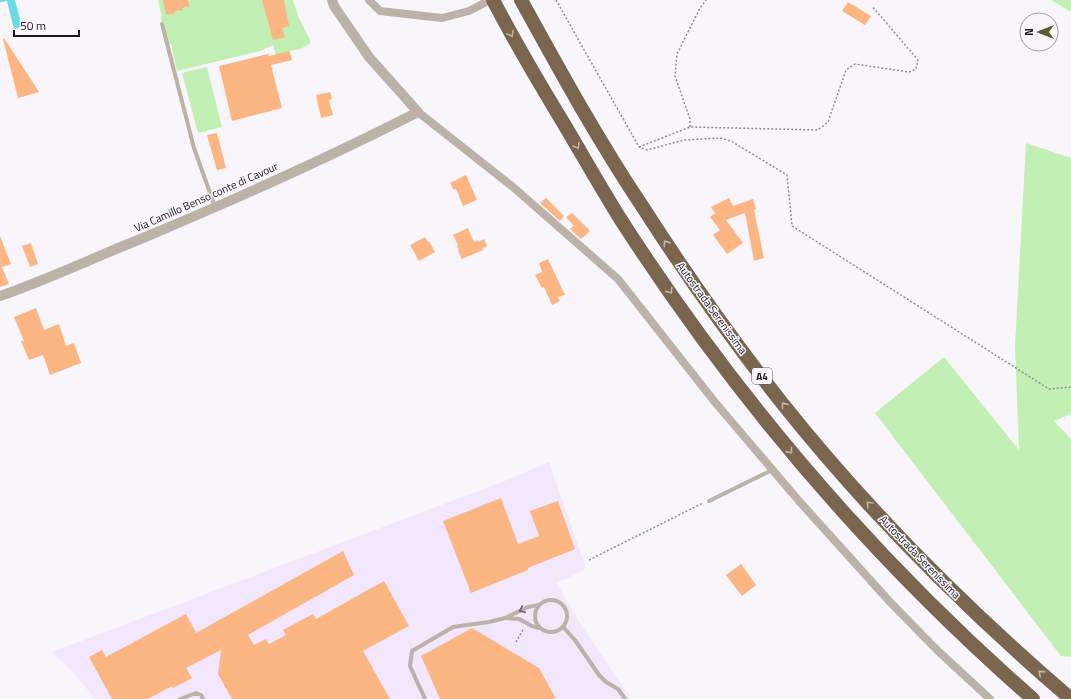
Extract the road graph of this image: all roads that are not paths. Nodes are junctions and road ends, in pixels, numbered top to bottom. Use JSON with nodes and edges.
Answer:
{"nodes":[{"id":1,"x":332,"y":0,"type":"edge"},
{"id":2,"x":369,"y":0,"type":"edge"},
{"id":3,"x":491,"y":0,"type":"edge"},
{"id":4,"x":521,"y":0,"type":"edge"},
{"id":5,"x":162,"y":24,"type":"dead end"},
{"id":6,"x":418,"y":112,"type":"junction"},
{"id":7,"x":215,"y":207,"type":"junction"},
{"id":8,"x":0,"y":296,"type":"edge"},
{"id":9,"x":772,"y":470,"type":"junction"},
{"id":10,"x":709,"y":501,"type":"road end"},
{"id":11,"x":539,"y":605,"type":"junction"},
{"id":12,"x":505,"y":618,"type":"junction"},
{"id":13,"x":563,"y":627,"type":"junction"},
{"id":14,"x":540,"y":628,"type":"junction"},
{"id":15,"x":180,"y":699,"type":"edge"},
{"id":16,"x":203,"y":699,"type":"edge"},
{"id":17,"x":425,"y":699,"type":"edge"},
{"id":18,"x":626,"y":699,"type":"edge"},
{"id":19,"x":990,"y":699,"type":"edge"},
{"id":20,"x":1033,"y":699,"type":"edge"},
{"id":21,"x":1070,"y":699,"type":"edge"}],
"edges":[{"from":1,"to":6,"type":"street"},
{"from":2,"to":3,"type":"street"},
{"from":3,"to":20,"type":"highway","number":"A4","one_way":true},
{"from":21,"to":4,"type":"highway","name":"Autostrada Serenissima","number":"A4","one_way":true},
{"from":5,"to":7,"type":"lane"},
{"from":6,"to":7,"type":"street","name":"Via Camillo Benso conte di Cavour"},
{"from":6,"to":9,"type":"street"},
{"from":7,"to":8,"type":"street","name":"Via Camillo Benso conte di Cavour"},
{"from":9,"to":10,"type":"lane"},
{"from":9,"to":19,"type":"street"},
{"from":11,"to":12,"type":"lane","one_way":true},
{"from":11,"to":13,"type":"lane"},
{"from":11,"to":14,"type":"lane"},
{"from":12,"to":14,"type":"lane"},
{"from":12,"to":17,"type":"lane"},
{"from":13,"to":14,"type":"lane"},
{"from":13,"to":18,"type":"lane"},
{"from":15,"to":16,"type":"lane"}]}
